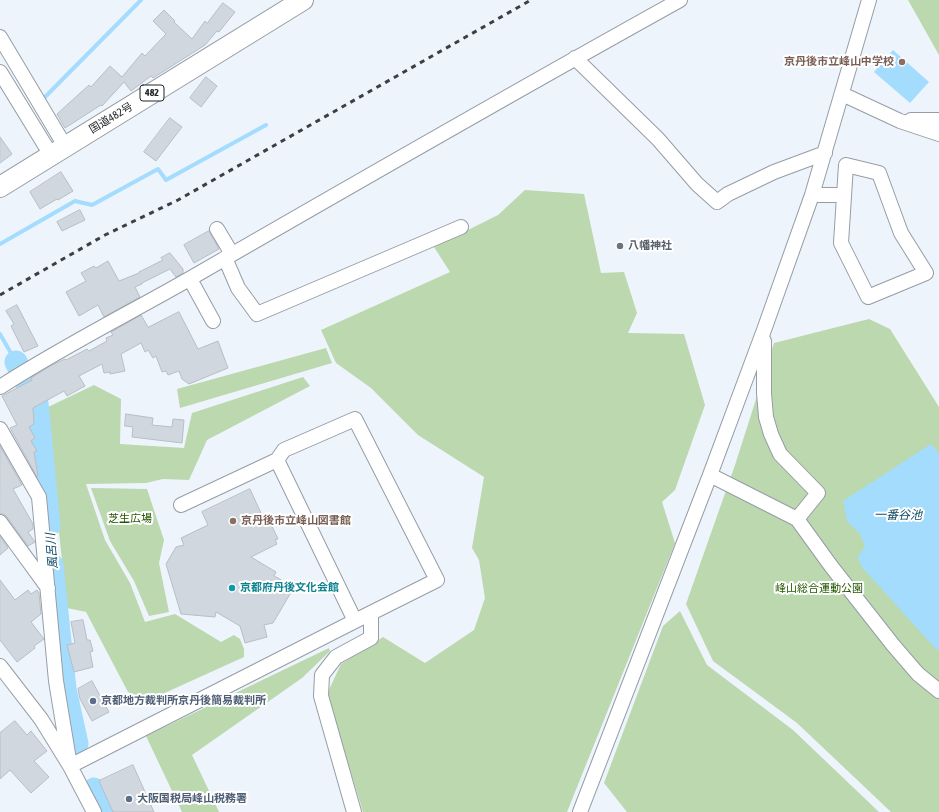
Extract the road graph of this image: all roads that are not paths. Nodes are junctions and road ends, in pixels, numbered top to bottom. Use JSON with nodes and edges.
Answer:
{"nodes":[{"id":1,"x":303,"y":0,"type":"edge"},
{"id":2,"x":680,"y":0,"type":"edge"},
{"id":3,"x":870,"y":0,"type":"edge"},
{"id":4,"x":0,"y":37,"type":"edge"},
{"id":5,"x":575,"y":58,"type":"junction"},
{"id":6,"x":0,"y":72,"type":"edge"},
{"id":7,"x":842,"y":94,"type":"junction"},
{"id":8,"x":939,"y":120,"type":"edge"},
{"id":9,"x":900,"y":121,"type":"junction"},
{"id":10,"x":939,"y":134,"type":"edge"},
{"id":11,"x":58,"y":150,"type":"junction"},
{"id":12,"x":826,"y":153,"type":"junction"},
{"id":13,"x":0,"y":187,"type":"edge"},
{"id":14,"x":812,"y":195,"type":"junction"},
{"id":15,"x":844,"y":195,"type":"junction"},
{"id":16,"x":461,"y":227,"type":"dead end"},
{"id":17,"x":217,"y":229,"type":"dead end"},
{"id":18,"x":228,"y":256,"type":"junction"},
{"id":19,"x":190,"y":279,"type":"junction"},
{"id":20,"x":213,"y":321,"type":"dead end"},
{"id":21,"x":764,"y":330,"type":"junction"},
{"id":22,"x":0,"y":387,"type":"edge"},
{"id":23,"x":0,"y":431,"type":"edge"},
{"id":24,"x":277,"y":460,"type":"junction"},
{"id":25,"x":710,"y":475,"type":"junction"},
{"id":26,"x":181,"y":505,"type":"dead end"},
{"id":27,"x":797,"y":519,"type":"junction"},
{"id":28,"x":0,"y":522,"type":"edge"},
{"id":29,"x":48,"y":589,"type":"junction"},
{"id":30,"x":371,"y":613,"type":"junction"},
{"id":31,"x":355,"y":621,"type":"junction"},
{"id":32,"x":0,"y":666,"type":"edge"},
{"id":33,"x":939,"y":691,"type":"edge"},
{"id":34,"x":70,"y":766,"type":"junction"},
{"id":35,"x":94,"y":812,"type":"edge"},
{"id":36,"x":354,"y":812,"type":"edge"},
{"id":37,"x":580,"y":812,"type":"edge"}],
"edges":[{"from":1,"to":11,"type":"highway","name":"国道482号","number":"482"},
{"from":2,"to":5,"type":"street"},
{"from":3,"to":7,"type":"street"},
{"from":4,"to":11,"type":"street"},
{"from":5,"to":12,"type":"street"},
{"from":5,"to":18,"type":"street"},
{"from":6,"to":11,"type":"street"},
{"from":7,"to":9,"type":"street"},
{"from":7,"to":12,"type":"street"},
{"from":8,"to":9,"type":"street"},
{"from":9,"to":10,"type":"street"},
{"from":11,"to":13,"type":"highway","name":"国道482号","number":"482"},
{"from":12,"to":14,"type":"street"},
{"from":14,"to":15,"type":"street"},
{"from":14,"to":21,"type":"street"},
{"from":15,"to":15,"type":"street"},
{"from":16,"to":18,"type":"street"},
{"from":17,"to":18,"type":"street"},
{"from":18,"to":19,"type":"street"},
{"from":19,"to":20,"type":"street"},
{"from":19,"to":22,"type":"street"},
{"from":21,"to":25,"type":"street"},
{"from":21,"to":27,"type":"street"},
{"from":23,"to":29,"type":"street"},
{"from":24,"to":26,"type":"street"},
{"from":24,"to":30,"type":"street"},
{"from":24,"to":31,"type":"street"},
{"from":25,"to":27,"type":"street"},
{"from":25,"to":37,"type":"street"},
{"from":27,"to":33,"type":"street"},
{"from":28,"to":29,"type":"street"},
{"from":29,"to":34,"type":"street"},
{"from":30,"to":31,"type":"street"},
{"from":30,"to":36,"type":"street"},
{"from":31,"to":34,"type":"street"},
{"from":32,"to":34,"type":"street"},
{"from":34,"to":35,"type":"street"}]}
